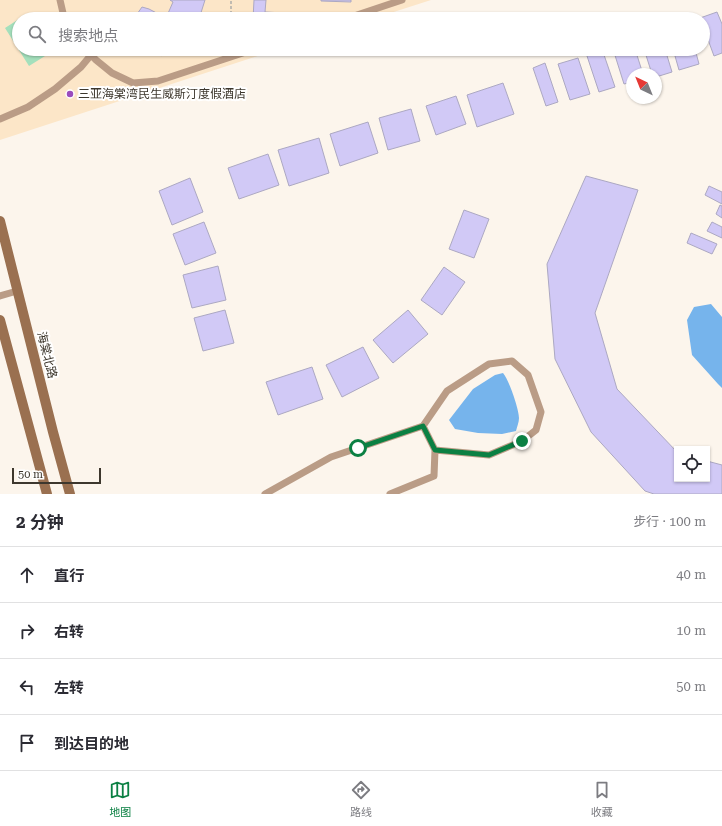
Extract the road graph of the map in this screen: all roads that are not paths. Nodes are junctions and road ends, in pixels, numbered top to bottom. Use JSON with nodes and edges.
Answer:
{"nodes":[{"id":1,"x":60,"y":0,"type":"edge"},
{"id":2,"x":402,"y":0,"type":"edge"},
{"id":3,"x":63,"y":12,"type":"edge"},
{"id":4,"x":366,"y":12,"type":"edge"},
{"id":5,"x":90,"y":56,"type":"edge"},
{"id":6,"x":92,"y":56,"type":"edge"},
{"id":7,"x":234,"y":56,"type":"edge"},
{"id":8,"x":0,"y":119,"type":"edge"},
{"id":9,"x":0,"y":221,"type":"edge"},
{"id":10,"x":17,"y":292,"type":"junction"},
{"id":11,"x":0,"y":296,"type":"edge"},
{"id":12,"x":0,"y":320,"type":"edge"},
{"id":13,"x":423,"y":426,"type":"junction"},
{"id":14,"x":435,"y":450,"type":"junction"},
{"id":15,"x":47,"y":494,"type":"edge"},
{"id":16,"x":70,"y":494,"type":"edge"},
{"id":17,"x":265,"y":494,"type":"edge"},
{"id":18,"x":390,"y":494,"type":"edge"}],
"edges":[{"from":1,"to":3,"type":"lane"},
{"from":2,"to":4,"type":"lane"},
{"from":5,"to":8,"type":"lane"},
{"from":6,"to":7,"type":"lane"},
{"from":9,"to":10,"type":"main road","name":"海棠北路"},
{"from":10,"to":11,"type":"lane"},
{"from":10,"to":16,"type":"main road","name":"海棠北路"},
{"from":12,"to":15,"type":"main road"},
{"from":13,"to":14,"type":"lane"},
{"from":13,"to":14,"type":"lane"},
{"from":13,"to":17,"type":"lane"},
{"from":14,"to":18,"type":"lane"}]}
